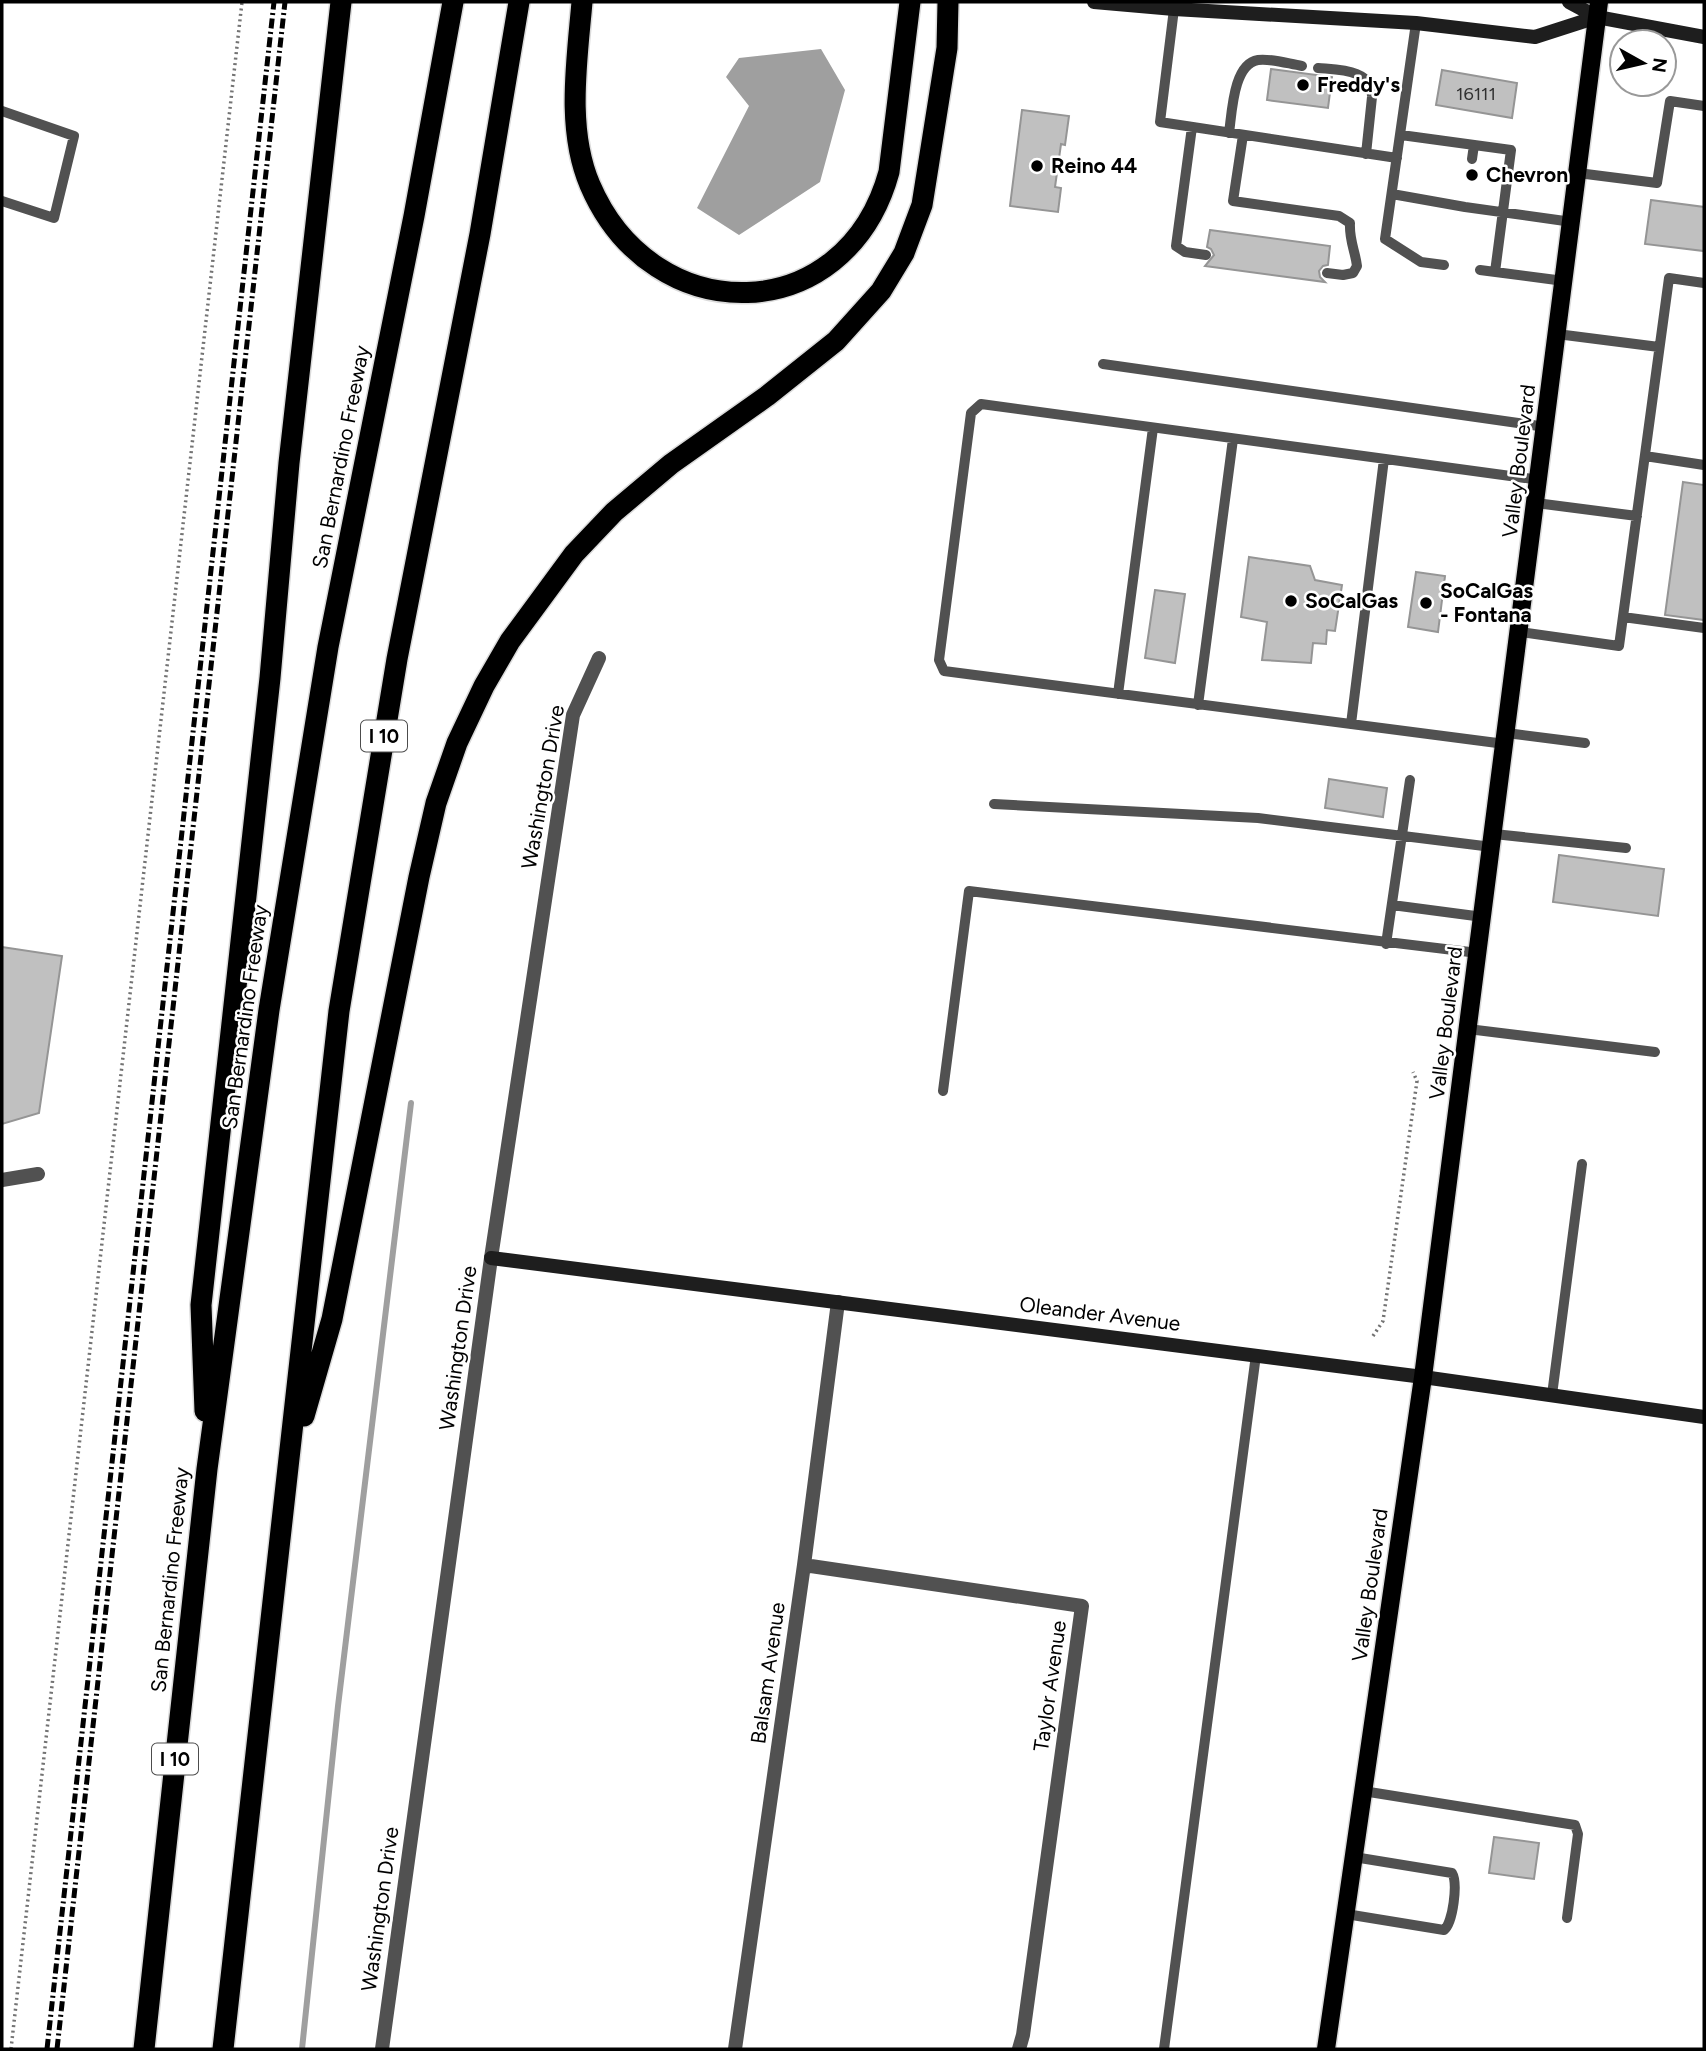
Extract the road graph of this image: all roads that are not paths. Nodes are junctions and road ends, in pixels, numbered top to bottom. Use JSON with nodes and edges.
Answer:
{"nodes":[{"id":1,"x":341,"y":2,"type":"edge"},
{"id":2,"x":453,"y":2,"type":"edge"},
{"id":3,"x":519,"y":2,"type":"edge"},
{"id":4,"x":582,"y":2,"type":"edge"},
{"id":5,"x":910,"y":2,"type":"edge"},
{"id":6,"x":948,"y":2,"type":"edge"},
{"id":7,"x":1094,"y":2,"type":"edge"},
{"id":8,"x":1569,"y":2,"type":"edge"},
{"id":9,"x":1174,"y":9,"type":"junction"},
{"id":10,"x":1598,"y":9,"type":"edge"},
{"id":11,"x":1416,"y":23,"type":"junction"},
{"id":12,"x":1704,"y":37,"type":"edge"},
{"id":13,"x":1302,"y":66,"type":"dead end"},
{"id":14,"x":1318,"y":68,"type":"dead end"},
{"id":15,"x":1704,"y":106,"type":"edge"},
{"id":16,"x":2,"y":111,"type":"edge"},
{"id":17,"x":1192,"y":127,"type":"junction"},
{"id":18,"x":1229,"y":133,"type":"junction"},
{"id":19,"x":1243,"y":135,"type":"junction"},
{"id":20,"x":1401,"y":135,"type":"junction"},
{"id":21,"x":1441,"y":140,"type":"junction"},
{"id":22,"x":1474,"y":145,"type":"junction"},
{"id":23,"x":1366,"y":153,"type":"junction"},
{"id":24,"x":1439,"y":154,"type":"dead end"},
{"id":25,"x":1397,"y":159,"type":"junction"},
{"id":26,"x":1472,"y":159,"type":"dead end"},
{"id":27,"x":1578,"y":173,"type":"junction"},
{"id":28,"x":1392,"y":194,"type":"junction"},
{"id":29,"x":2,"y":201,"type":"edge"},
{"id":30,"x":1502,"y":212,"type":"junction"},
{"id":31,"x":1572,"y":222,"type":"junction"},
{"id":32,"x":1206,"y":255,"type":"dead end"},
{"id":33,"x":1444,"y":265,"type":"dead end"},
{"id":34,"x":1480,"y":270,"type":"dead end"},
{"id":35,"x":1495,"y":272,"type":"junction"},
{"id":36,"x":1327,"y":273,"type":"dead end"},
{"id":37,"x":1564,"y":281,"type":"junction"},
{"id":38,"x":1704,"y":283,"type":"edge"},
{"id":39,"x":1557,"y":334,"type":"junction"},
{"id":40,"x":1659,"y":347,"type":"junction"},
{"id":41,"x":1103,"y":364,"type":"dead end"},
{"id":42,"x":1546,"y":427,"type":"junction"},
{"id":43,"x":1153,"y":428,"type":"junction"},
{"id":44,"x":1233,"y":439,"type":"junction"},
{"id":45,"x":1644,"y":456,"type":"junction"},
{"id":46,"x":1384,"y":459,"type":"junction"},
{"id":47,"x":1704,"y":466,"type":"edge"},
{"id":48,"x":1540,"y":480,"type":"junction"},
{"id":49,"x":1536,"y":503,"type":"junction"},
{"id":50,"x":1637,"y":516,"type":"junction"},
{"id":51,"x":1623,"y":617,"type":"junction"},
{"id":52,"x":1704,"y":628,"type":"edge"},
{"id":53,"x":1520,"y":632,"type":"junction"},
{"id":54,"x":599,"y":658,"type":"dead end"},
{"id":55,"x":1118,"y":694,"type":"junction"},
{"id":56,"x":1198,"y":705,"type":"junction"},
{"id":57,"x":1351,"y":724,"type":"junction"},
{"id":58,"x":1506,"y":738,"type":"junction"},
{"id":59,"x":1585,"y":743,"type":"dead end"},
{"id":60,"x":1410,"y":780,"type":"dead end"},
{"id":61,"x":994,"y":804,"type":"dead end"},
{"id":62,"x":1403,"y":836,"type":"junction"},
{"id":63,"x":1493,"y":840,"type":"junction"},
{"id":64,"x":1626,"y":848,"type":"dead end"},
{"id":65,"x":1392,"y":905,"type":"junction"},
{"id":66,"x":1483,"y":917,"type":"junction"},
{"id":67,"x":1386,"y":944,"type":"junction"},
{"id":68,"x":1478,"y":954,"type":"junction"},
{"id":69,"x":1468,"y":1029,"type":"junction"},
{"id":70,"x":1655,"y":1052,"type":"dead end"},
{"id":71,"x":943,"y":1091,"type":"dead end"},
{"id":72,"x":1582,"y":1164,"type":"dead end"},
{"id":73,"x":38,"y":1174,"type":"dead end"},
{"id":74,"x":2,"y":1180,"type":"edge"},
{"id":75,"x":491,"y":1258,"type":"junction"},
{"id":76,"x":838,"y":1301,"type":"junction"},
{"id":77,"x":1256,"y":1355,"type":"junction"},
{"id":78,"x":1423,"y":1377,"type":"junction"},
{"id":79,"x":1552,"y":1395,"type":"junction"},
{"id":80,"x":1704,"y":1417,"type":"edge"},
{"id":81,"x":207,"y":1469,"type":"junction"},
{"id":82,"x":287,"y":1475,"type":"junction"},
{"id":83,"x":804,"y":1565,"type":"junction"},
{"id":84,"x":1363,"y":1791,"type":"junction"},
{"id":85,"x":1354,"y":1857,"type":"junction"},
{"id":86,"x":1346,"y":1914,"type":"junction"},
{"id":87,"x":1567,"y":1918,"type":"dead end"},
{"id":88,"x":144,"y":2049,"type":"edge"},
{"id":89,"x":223,"y":2049,"type":"edge"},
{"id":90,"x":382,"y":2049,"type":"edge"},
{"id":91,"x":735,"y":2049,"type":"edge"},
{"id":92,"x":1018,"y":2049,"type":"edge"},
{"id":93,"x":1164,"y":2049,"type":"edge"},
{"id":94,"x":1326,"y":2049,"type":"edge"}],
"edges":[{"from":1,"to":81,"type":"highway"},
{"from":2,"to":81,"type":"highway","name":"San Bernardino Freeway","number":"I 10"},
{"from":3,"to":82,"type":"highway","number":"I 10"},
{"from":4,"to":5,"type":"highway"},
{"from":6,"to":82,"type":"highway"},
{"from":7,"to":9,"type":"street"},
{"from":8,"to":10,"type":"street"},
{"from":9,"to":11,"type":"street"},
{"from":9,"to":17,"type":"lane"},
{"from":10,"to":11,"type":"street"},
{"from":10,"to":12,"type":"street"},
{"from":10,"to":27,"type":"main road","name":"Valley Boulevard"},
{"from":11,"to":20,"type":"lane"},
{"from":13,"to":18,"type":"lane"},
{"from":14,"to":23,"type":"lane"},
{"from":15,"to":27,"type":"lane"},
{"from":16,"to":29,"type":"lane"},
{"from":17,"to":18,"type":"lane"},
{"from":17,"to":32,"type":"lane"},
{"from":18,"to":19,"type":"lane"},
{"from":19,"to":23,"type":"lane"},
{"from":19,"to":36,"type":"lane"},
{"from":20,"to":21,"type":"lane"},
{"from":20,"to":25,"type":"lane"},
{"from":21,"to":22,"type":"lane"},
{"from":21,"to":24,"type":"lane"},
{"from":22,"to":26,"type":"lane"},
{"from":22,"to":30,"type":"lane"},
{"from":23,"to":25,"type":"lane"},
{"from":25,"to":28,"type":"lane"},
{"from":27,"to":31,"type":"main road","name":"Valley Boulevard"},
{"from":28,"to":30,"type":"lane"},
{"from":28,"to":33,"type":"lane"},
{"from":30,"to":31,"type":"lane"},
{"from":30,"to":35,"type":"lane"},
{"from":31,"to":37,"type":"main road","name":"Valley Boulevard"},
{"from":34,"to":35,"type":"lane"},
{"from":35,"to":37,"type":"lane"},
{"from":37,"to":39,"type":"main road","name":"Valley Boulevard"},
{"from":38,"to":40,"type":"lane"},
{"from":39,"to":40,"type":"lane"},
{"from":39,"to":42,"type":"main road","name":"Valley Boulevard"},
{"from":40,"to":45,"type":"lane"},
{"from":41,"to":42,"type":"lane"},
{"from":42,"to":48,"type":"main road","name":"Valley Boulevard"},
{"from":43,"to":44,"type":"lane"},
{"from":43,"to":55,"type":"lane"},
{"from":43,"to":55,"type":"lane"},
{"from":44,"to":46,"type":"lane"},
{"from":44,"to":56,"type":"lane"},
{"from":45,"to":47,"type":"lane"},
{"from":45,"to":50,"type":"lane"},
{"from":46,"to":48,"type":"lane"},
{"from":46,"to":57,"type":"lane"},
{"from":48,"to":49,"type":"main road","name":"Valley Boulevard"},
{"from":49,"to":50,"type":"lane"},
{"from":49,"to":53,"type":"main road","name":"Valley Boulevard"},
{"from":50,"to":51,"type":"lane"},
{"from":51,"to":52,"type":"lane"},
{"from":51,"to":53,"type":"lane"},
{"from":53,"to":58,"type":"main road","name":"Valley Boulevard"},
{"from":54,"to":75,"type":"street","name":"Washington Drive"},
{"from":55,"to":56,"type":"lane"},
{"from":56,"to":57,"type":"lane"},
{"from":57,"to":58,"type":"lane"},
{"from":58,"to":59,"type":"lane"},
{"from":58,"to":63,"type":"main road","name":"Valley Boulevard"},
{"from":60,"to":62,"type":"lane"},
{"from":61,"to":62,"type":"lane"},
{"from":62,"to":63,"type":"lane"},
{"from":62,"to":65,"type":"lane"},
{"from":63,"to":64,"type":"lane"},
{"from":63,"to":66,"type":"main road","name":"Valley Boulevard"},
{"from":65,"to":66,"type":"lane"},
{"from":65,"to":67,"type":"lane"},
{"from":66,"to":68,"type":"main road","name":"Valley Boulevard"},
{"from":67,"to":68,"type":"lane"},
{"from":67,"to":71,"type":"lane"},
{"from":68,"to":69,"type":"main road","name":"Valley Boulevard"},
{"from":69,"to":70,"type":"lane"},
{"from":69,"to":78,"type":"main road","name":"Valley Boulevard"},
{"from":72,"to":79,"type":"lane"},
{"from":73,"to":74,"type":"street"},
{"from":75,"to":76,"type":"street","name":"Oleander Avenue"},
{"from":75,"to":90,"type":"street","name":"Washington Drive"},
{"from":76,"to":77,"type":"street","name":"Oleander Avenue"},
{"from":76,"to":83,"type":"street","name":"Balsam Avenue"},
{"from":77,"to":78,"type":"street","name":"Oleander Avenue"},
{"from":77,"to":93,"type":"lane"},
{"from":78,"to":79,"type":"street","name":"Oleander Avenue"},
{"from":78,"to":84,"type":"main road","name":"Valley Boulevard"},
{"from":79,"to":80,"type":"street","name":"Oleander Avenue"},
{"from":81,"to":88,"type":"highway","name":"San Bernardino Freeway","number":"I 10"},
{"from":82,"to":89,"type":"highway","number":"I 10"},
{"from":83,"to":91,"type":"street","name":"Balsam Avenue"},
{"from":83,"to":92,"type":"street","name":"Taylor Avenue"},
{"from":84,"to":85,"type":"main road","name":"Valley Boulevard"},
{"from":84,"to":87,"type":"lane"},
{"from":85,"to":86,"type":"main road","name":"Valley Boulevard"},
{"from":85,"to":86,"type":"lane"},
{"from":86,"to":94,"type":"main road","name":"Valley Boulevard"}]}
